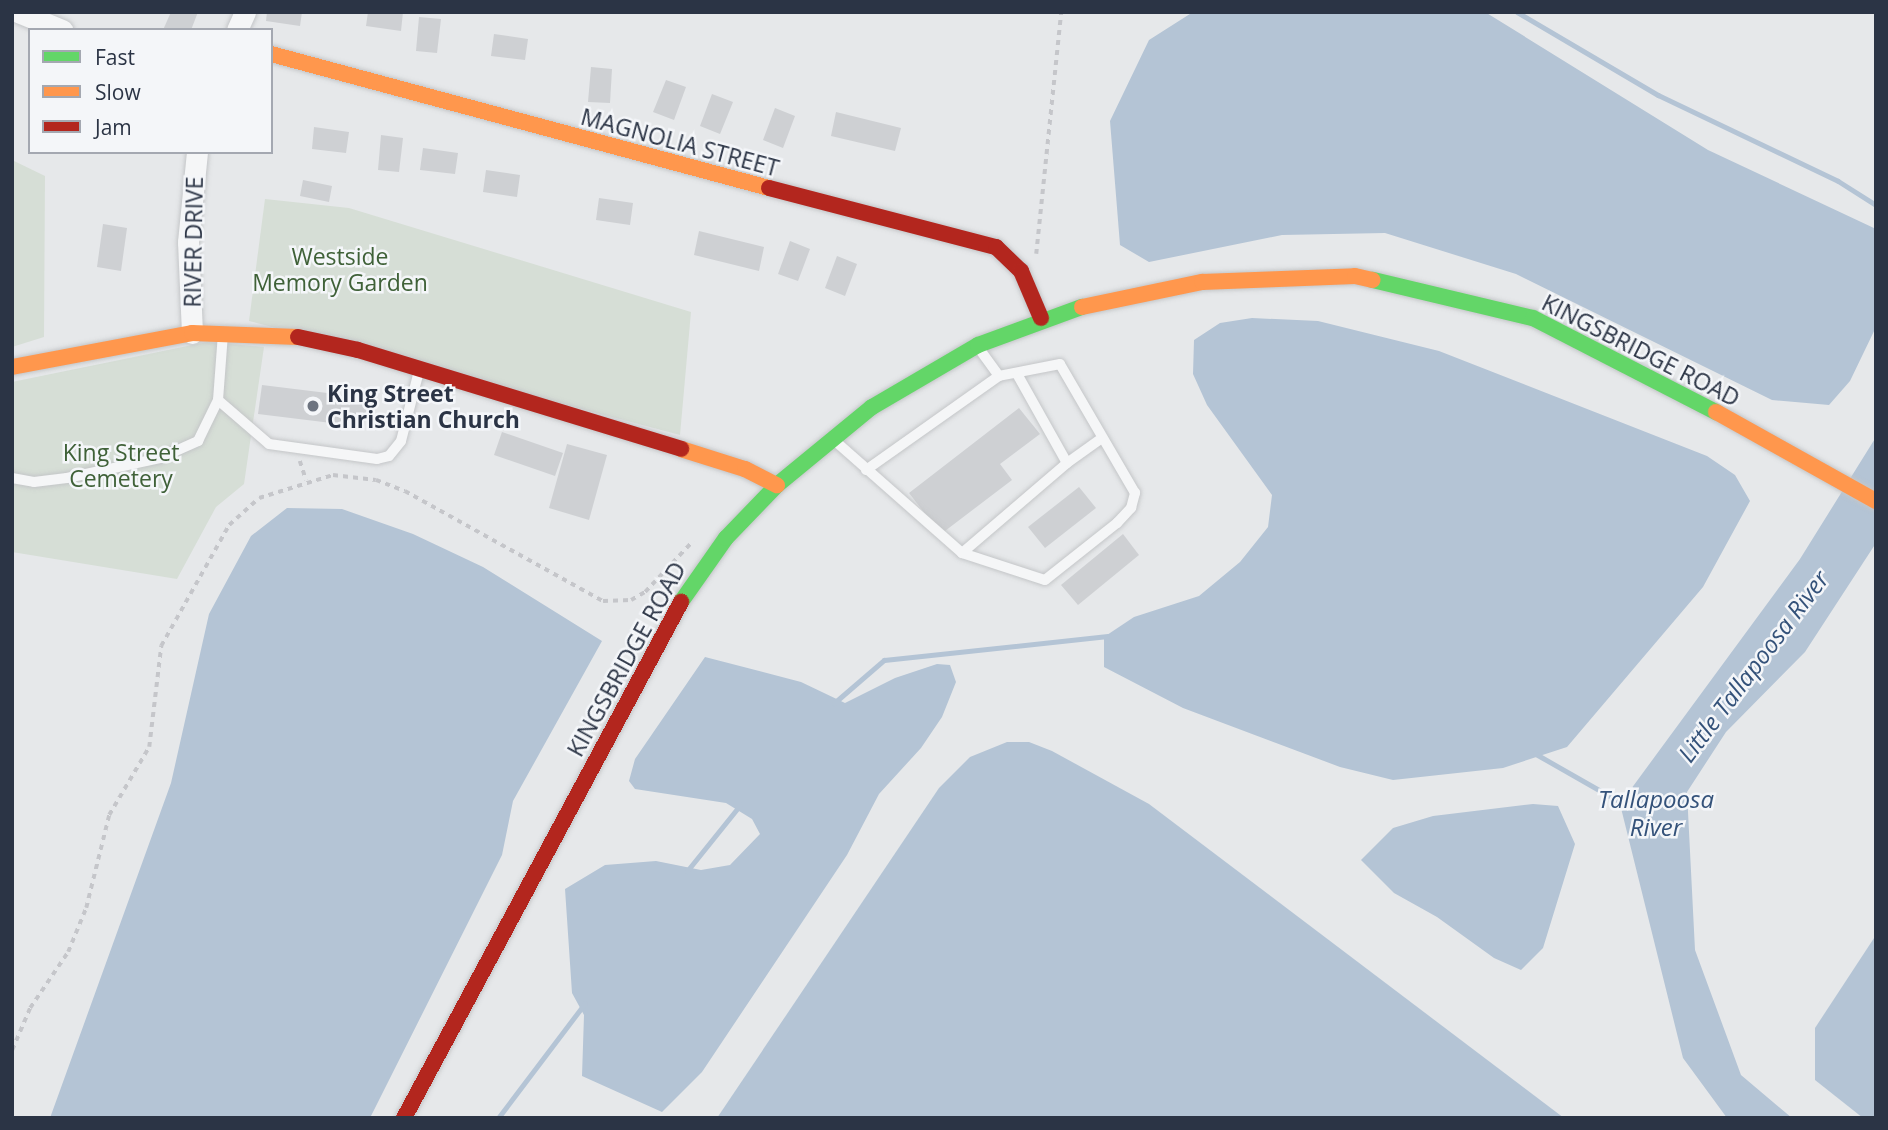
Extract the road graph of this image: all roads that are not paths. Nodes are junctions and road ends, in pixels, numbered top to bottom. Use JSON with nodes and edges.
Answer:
{"nodes":[{"id":1,"x":18,"y":12,"type":"edge"},
{"id":2,"x":245,"y":12,"type":"edge"},
{"id":3,"x":57,"y":28,"type":"edge"},
{"id":4,"x":238,"y":28,"type":"edge"},
{"id":5,"x":273,"y":55,"type":"edge"},
{"id":6,"x":197,"y":154,"type":"edge"},
{"id":7,"x":1041,"y":318,"type":"junction"},
{"id":8,"x":224,"y":331,"type":"junction"},
{"id":9,"x":192,"y":332,"type":"junction"},
{"id":10,"x":978,"y":345,"type":"junction"},
{"id":11,"x":12,"y":367,"type":"edge"},
{"id":12,"x":419,"y":369,"type":"junction"},
{"id":13,"x":1017,"y":374,"type":"junction"},
{"id":14,"x":999,"y":376,"type":"junction"},
{"id":15,"x":218,"y":400,"type":"junction"},
{"id":16,"x":831,"y":437,"type":"junction"},
{"id":17,"x":1102,"y":438,"type":"junction"},
{"id":18,"x":1067,"y":463,"type":"junction"},
{"id":19,"x":866,"y":470,"type":"junction"},
{"id":20,"x":12,"y":478,"type":"edge"},
{"id":21,"x":777,"y":485,"type":"junction"},
{"id":22,"x":1876,"y":501,"type":"edge"},
{"id":23,"x":962,"y":553,"type":"junction"},
{"id":24,"x":404,"y":1118,"type":"edge"}],
"edges":[{"from":1,"to":3,"type":"street"},
{"from":2,"to":4,"type":"street"},
{"from":5,"to":7,"type":"street","name":"MAGNOLIA STREET"},
{"from":6,"to":9,"type":"street","name":"RIVER DRIVE"},
{"from":7,"to":10,"type":"street","name":"KINGSBRIDGE ROAD"},
{"from":7,"to":22,"type":"street","name":"KINGSBRIDGE ROAD"},
{"from":8,"to":9,"type":"street"},
{"from":8,"to":12,"type":"street"},
{"from":8,"to":15,"type":"lane"},
{"from":9,"to":11,"type":"street"},
{"from":10,"to":14,"type":"lane"},
{"from":10,"to":16,"type":"street","name":"KINGSBRIDGE ROAD"},
{"from":12,"to":15,"type":"lane"},
{"from":12,"to":21,"type":"street"},
{"from":13,"to":14,"type":"lane"},
{"from":13,"to":17,"type":"lane"},
{"from":13,"to":18,"type":"lane"},
{"from":14,"to":19,"type":"lane"},
{"from":15,"to":20,"type":"lane"},
{"from":16,"to":19,"type":"lane"},
{"from":16,"to":21,"type":"street","name":"KINGSBRIDGE ROAD"},
{"from":17,"to":18,"type":"lane"},
{"from":17,"to":23,"type":"lane"},
{"from":18,"to":23,"type":"lane"},
{"from":19,"to":23,"type":"lane"},
{"from":21,"to":24,"type":"street","name":"KINGSBRIDGE ROAD"}]}
